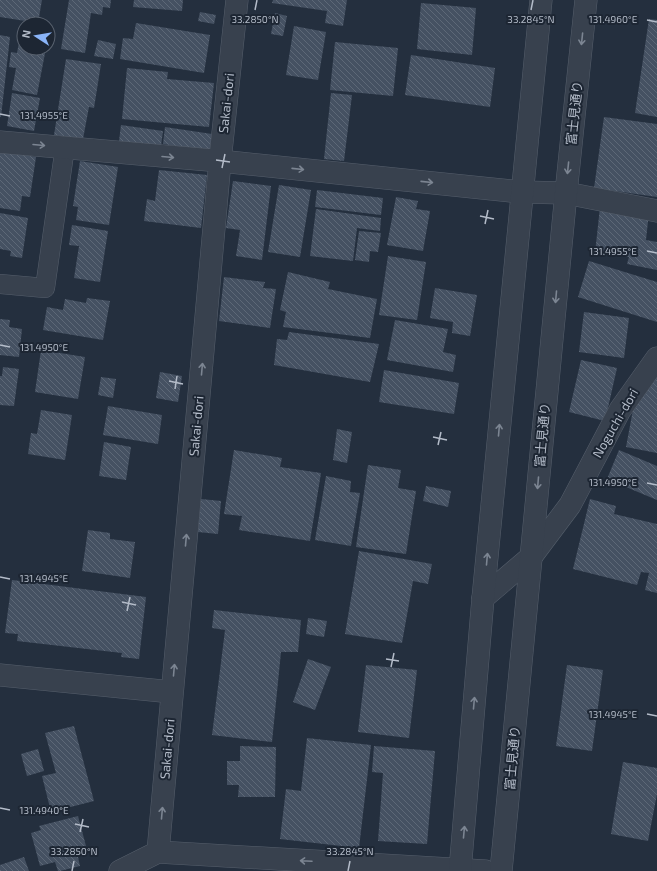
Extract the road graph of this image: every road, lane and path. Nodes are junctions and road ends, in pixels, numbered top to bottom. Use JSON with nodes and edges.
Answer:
{"nodes":[{"id":1,"x":237,"y":0,"type":"edge"},
{"id":2,"x":541,"y":0,"type":"edge"},
{"id":3,"x":586,"y":0,"type":"edge"},
{"id":4,"x":0,"y":142,"type":"edge"},
{"id":5,"x":64,"y":147,"type":"junction"},
{"id":6,"x":220,"y":161,"type":"junction"},
{"id":7,"x":521,"y":192,"type":"junction"},
{"id":8,"x":566,"y":193,"type":"junction"},
{"id":9,"x":657,"y":211,"type":"edge"},
{"id":10,"x":0,"y":284,"type":"edge"},
{"id":11,"x":657,"y":358,"type":"edge"},
{"id":12,"x":531,"y":557,"type":"junction"},
{"id":13,"x":483,"y":598,"type":"junction"},
{"id":14,"x":0,"y":674,"type":"edge"},
{"id":15,"x":172,"y":692,"type":"junction"},
{"id":16,"x":158,"y":852,"type":"junction"},
{"id":17,"x":460,"y":870,"type":"edge"},
{"id":18,"x":120,"y":871,"type":"edge"},
{"id":19,"x":485,"y":871,"type":"edge"},
{"id":20,"x":501,"y":871,"type":"edge"}],
"edges":[{"from":1,"to":6,"type":"street","name":"Sakai-dori"},
{"from":2,"to":7,"type":"street"},
{"from":3,"to":8,"type":"street","name":"富士見通り","one_way":true},
{"from":4,"to":5,"type":"street","one_way":true},
{"from":5,"to":6,"type":"street","one_way":true},
{"from":5,"to":10,"type":"lane"},
{"from":6,"to":7,"type":"street","one_way":true},
{"from":15,"to":6,"type":"street","name":"Sakai-dori","one_way":true},
{"from":7,"to":8,"type":"street"},
{"from":13,"to":7,"type":"street","one_way":true},
{"from":8,"to":9,"type":"street"},
{"from":8,"to":12,"type":"street","name":"富士見通り","one_way":true},
{"from":11,"to":12,"type":"street","name":"Noguchi-dori"},
{"from":12,"to":13,"type":"street","name":"Noguchi-dori"},
{"from":12,"to":20,"type":"street","name":"富士見通り"},
{"from":17,"to":13,"type":"street","one_way":true},
{"from":14,"to":15,"type":"street"},
{"from":16,"to":15,"type":"street","name":"Sakai-dori","one_way":true},
{"from":17,"to":16,"type":"street","one_way":true},
{"from":16,"to":18,"type":"street"},
{"from":17,"to":19,"type":"street"}]}
